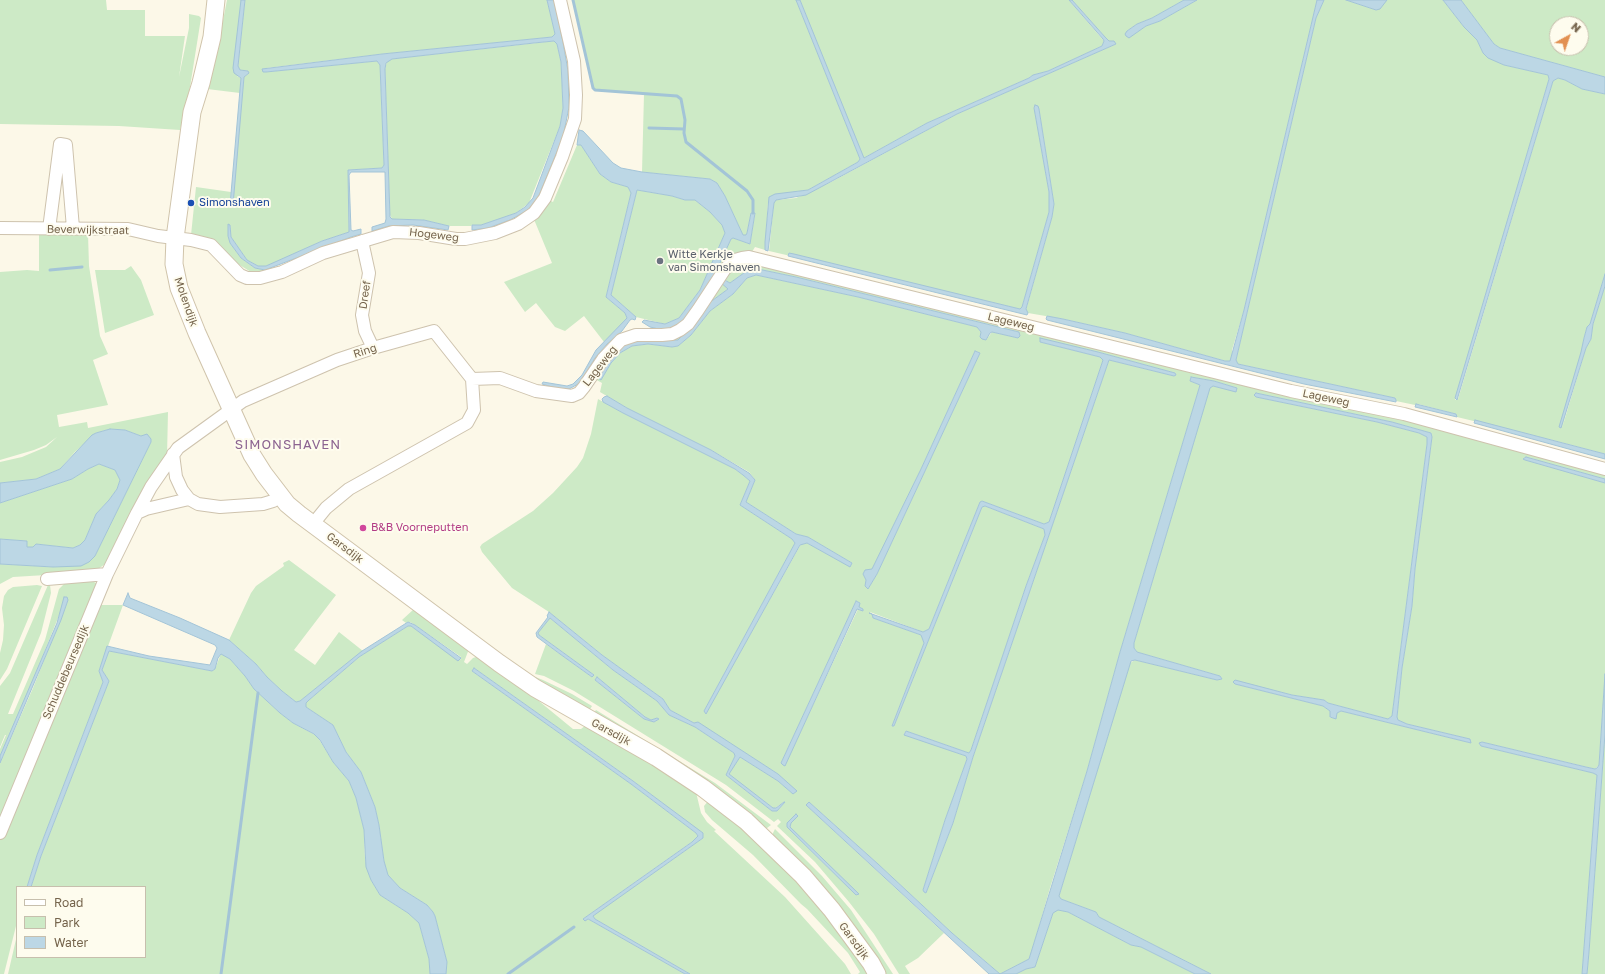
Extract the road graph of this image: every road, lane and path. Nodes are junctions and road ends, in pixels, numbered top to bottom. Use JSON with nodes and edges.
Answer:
{"nodes":[{"id":1,"x":216,"y":0,"type":"edge"},
{"id":2,"x":560,"y":0,"type":"edge"},
{"id":3,"x":0,"y":228,"type":"edge"},
{"id":4,"x":49,"y":228,"type":"junction"},
{"id":5,"x":73,"y":228,"type":"junction"},
{"id":6,"x":175,"y":238,"type":"junction"},
{"id":7,"x":362,"y":241,"type":"junction"},
{"id":8,"x":373,"y":348,"type":"junction"},
{"id":9,"x":472,"y":379,"type":"junction"},
{"id":10,"x":232,"y":410,"type":"junction"},
{"id":11,"x":173,"y":454,"type":"junction"},
{"id":12,"x":1605,"y":469,"type":"edge"},
{"id":13,"x":280,"y":496,"type":"junction"},
{"id":14,"x":189,"y":499,"type":"junction"},
{"id":15,"x":137,"y":513,"type":"junction"},
{"id":16,"x":313,"y":524,"type":"junction"},
{"id":17,"x":107,"y":574,"type":"junction"},
{"id":18,"x":47,"y":579,"type":"dead end"},
{"id":19,"x":0,"y":833,"type":"edge"},
{"id":20,"x":877,"y":974,"type":"edge"}],
"edges":[{"from":1,"to":6,"type":"main road","name":"Molendijk"},
{"from":2,"to":7,"type":"street","name":"Hogeweg"},
{"from":3,"to":4,"type":"street","name":"Beverwijkstraat"},
{"from":4,"to":5,"type":"street","name":"Beverwijkstraat"},
{"from":4,"to":5,"type":"street"},
{"from":5,"to":6,"type":"street","name":"Beverwijkstraat"},
{"from":6,"to":7,"type":"street","name":"Hogeweg"},
{"from":6,"to":10,"type":"main road","name":"Molendijk"},
{"from":7,"to":8,"type":"street","name":"Dreef"},
{"from":8,"to":9,"type":"street","name":"Ring"},
{"from":8,"to":10,"type":"street","name":"Ring"},
{"from":9,"to":12,"type":"street","name":"Lageweg"},
{"from":9,"to":16,"type":"street"},
{"from":10,"to":11,"type":"street","name":"Ring"},
{"from":10,"to":13,"type":"main road","name":"Molendijk"},
{"from":11,"to":14,"type":"street"},
{"from":11,"to":15,"type":"street","name":"Schuddebeursedijk"},
{"from":13,"to":14,"type":"street"},
{"from":13,"to":16,"type":"main road","name":"Molendijk"},
{"from":14,"to":15,"type":"street"},
{"from":15,"to":17,"type":"street","name":"Schuddebeursedijk"},
{"from":16,"to":20,"type":"main road","name":"Garsdijk"},
{"from":17,"to":18,"type":"street"},
{"from":17,"to":19,"type":"street","name":"Schuddebeursedijk"}]}
